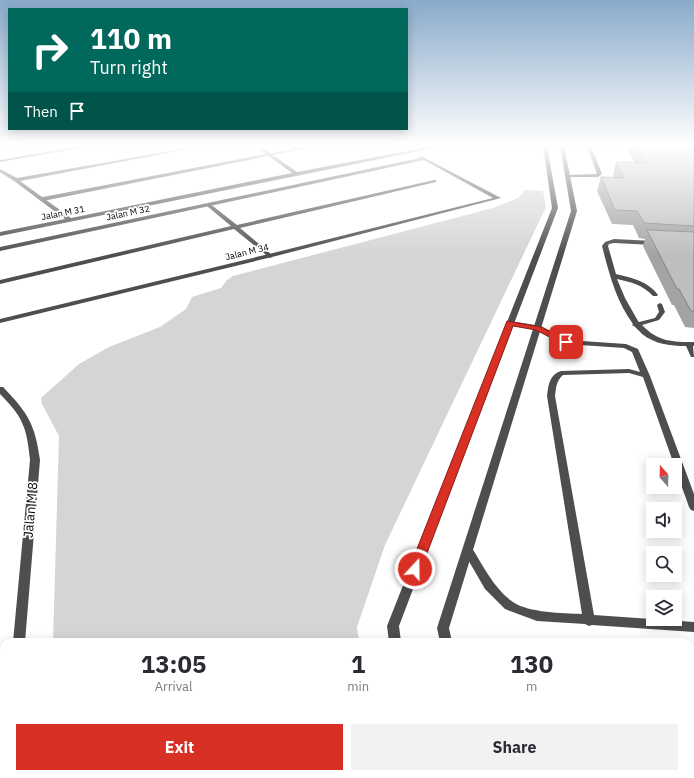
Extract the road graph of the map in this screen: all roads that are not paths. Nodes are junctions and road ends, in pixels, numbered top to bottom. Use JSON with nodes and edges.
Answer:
{"nodes":[{"id":1,"x":19,"y":182,"type":"edge"},
{"id":2,"x":128,"y":182,"type":"edge"},
{"id":3,"x":255,"y":182,"type":"edge"},
{"id":4,"x":313,"y":182,"type":"edge"},
{"id":5,"x":428,"y":182,"type":"edge"},
{"id":6,"x":469,"y":182,"type":"edge"},
{"id":7,"x":550,"y":182,"type":"edge"},
{"id":8,"x":569,"y":182,"type":"edge"},
{"id":9,"x":42,"y":199,"type":"junction"},
{"id":10,"x":209,"y":205,"type":"junction"},
{"id":11,"x":70,"y":220,"type":"junction"},
{"id":12,"x":235,"y":228,"type":"junction"},
{"id":13,"x":0,"y":234,"type":"edge"},
{"id":14,"x":663,"y":243,"type":"edge"},
{"id":15,"x":0,"y":249,"type":"edge"},
{"id":16,"x":270,"y":256,"type":"junction"},
{"id":17,"x":614,"y":276,"type":"junction"},
{"id":18,"x":0,"y":282,"type":"edge"},
{"id":19,"x":655,"y":295,"type":"dead end"},
{"id":20,"x":660,"y":305,"type":"dead end"},
{"id":21,"x":0,"y":321,"type":"edge"},
{"id":22,"x":510,"y":323,"type":"junction"},
{"id":23,"x":636,"y":325,"type":"junction"},
{"id":24,"x":538,"y":328,"type":"junction"},
{"id":25,"x":691,"y":344,"type":"edge"},
{"id":26,"x":694,"y":355,"type":"edge"},
{"id":27,"x":646,"y":376,"type":"junction"},
{"id":28,"x":0,"y":389,"type":"edge"},
{"id":29,"x":694,"y":507,"type":"edge"},
{"id":30,"x":468,"y":551,"type":"junction"},
{"id":31,"x":589,"y":621,"type":"junction"},
{"id":32,"x":694,"y":627,"type":"edge"},
{"id":33,"x":19,"y":638,"type":"edge"},
{"id":34,"x":394,"y":638,"type":"edge"},
{"id":35,"x":445,"y":638,"type":"edge"}],
"edges":[{"from":1,"to":9,"type":"street"},
{"from":2,"to":9,"type":"street"},
{"from":3,"to":11,"type":"street","name":"Jalan M 31"},
{"from":4,"to":10,"type":"street","name":"Jalan M 32"},
{"from":5,"to":12,"type":"street"},
{"from":6,"to":16,"type":"street","name":"Jalan M 34"},
{"from":7,"to":22,"type":"street"},
{"from":8,"to":24,"type":"street"},
{"from":9,"to":11,"type":"street"},
{"from":10,"to":12,"type":"street"},
{"from":10,"to":15,"type":"street","name":"Jalan M 32"},
{"from":11,"to":13,"type":"street","name":"Jalan M 31"},
{"from":12,"to":16,"type":"street"},
{"from":12,"to":18,"type":"street"},
{"from":14,"to":17,"type":"street"},
{"from":16,"to":21,"type":"street","name":"Jalan M 34"},
{"from":17,"to":19,"type":"street"},
{"from":17,"to":23,"type":"street"},
{"from":20,"to":23,"type":"street"},
{"from":22,"to":24,"type":"street"},
{"from":22,"to":34,"type":"street"},
{"from":23,"to":25,"type":"street"},
{"from":24,"to":27,"type":"street"},
{"from":24,"to":30,"type":"street"},
{"from":25,"to":26,"type":"street"},
{"from":27,"to":29,"type":"street"},
{"from":27,"to":31,"type":"street"},
{"from":28,"to":33,"type":"street","name":"Jalan M 8"},
{"from":30,"to":31,"type":"street"},
{"from":30,"to":35,"type":"street"},
{"from":31,"to":32,"type":"street"}]}
